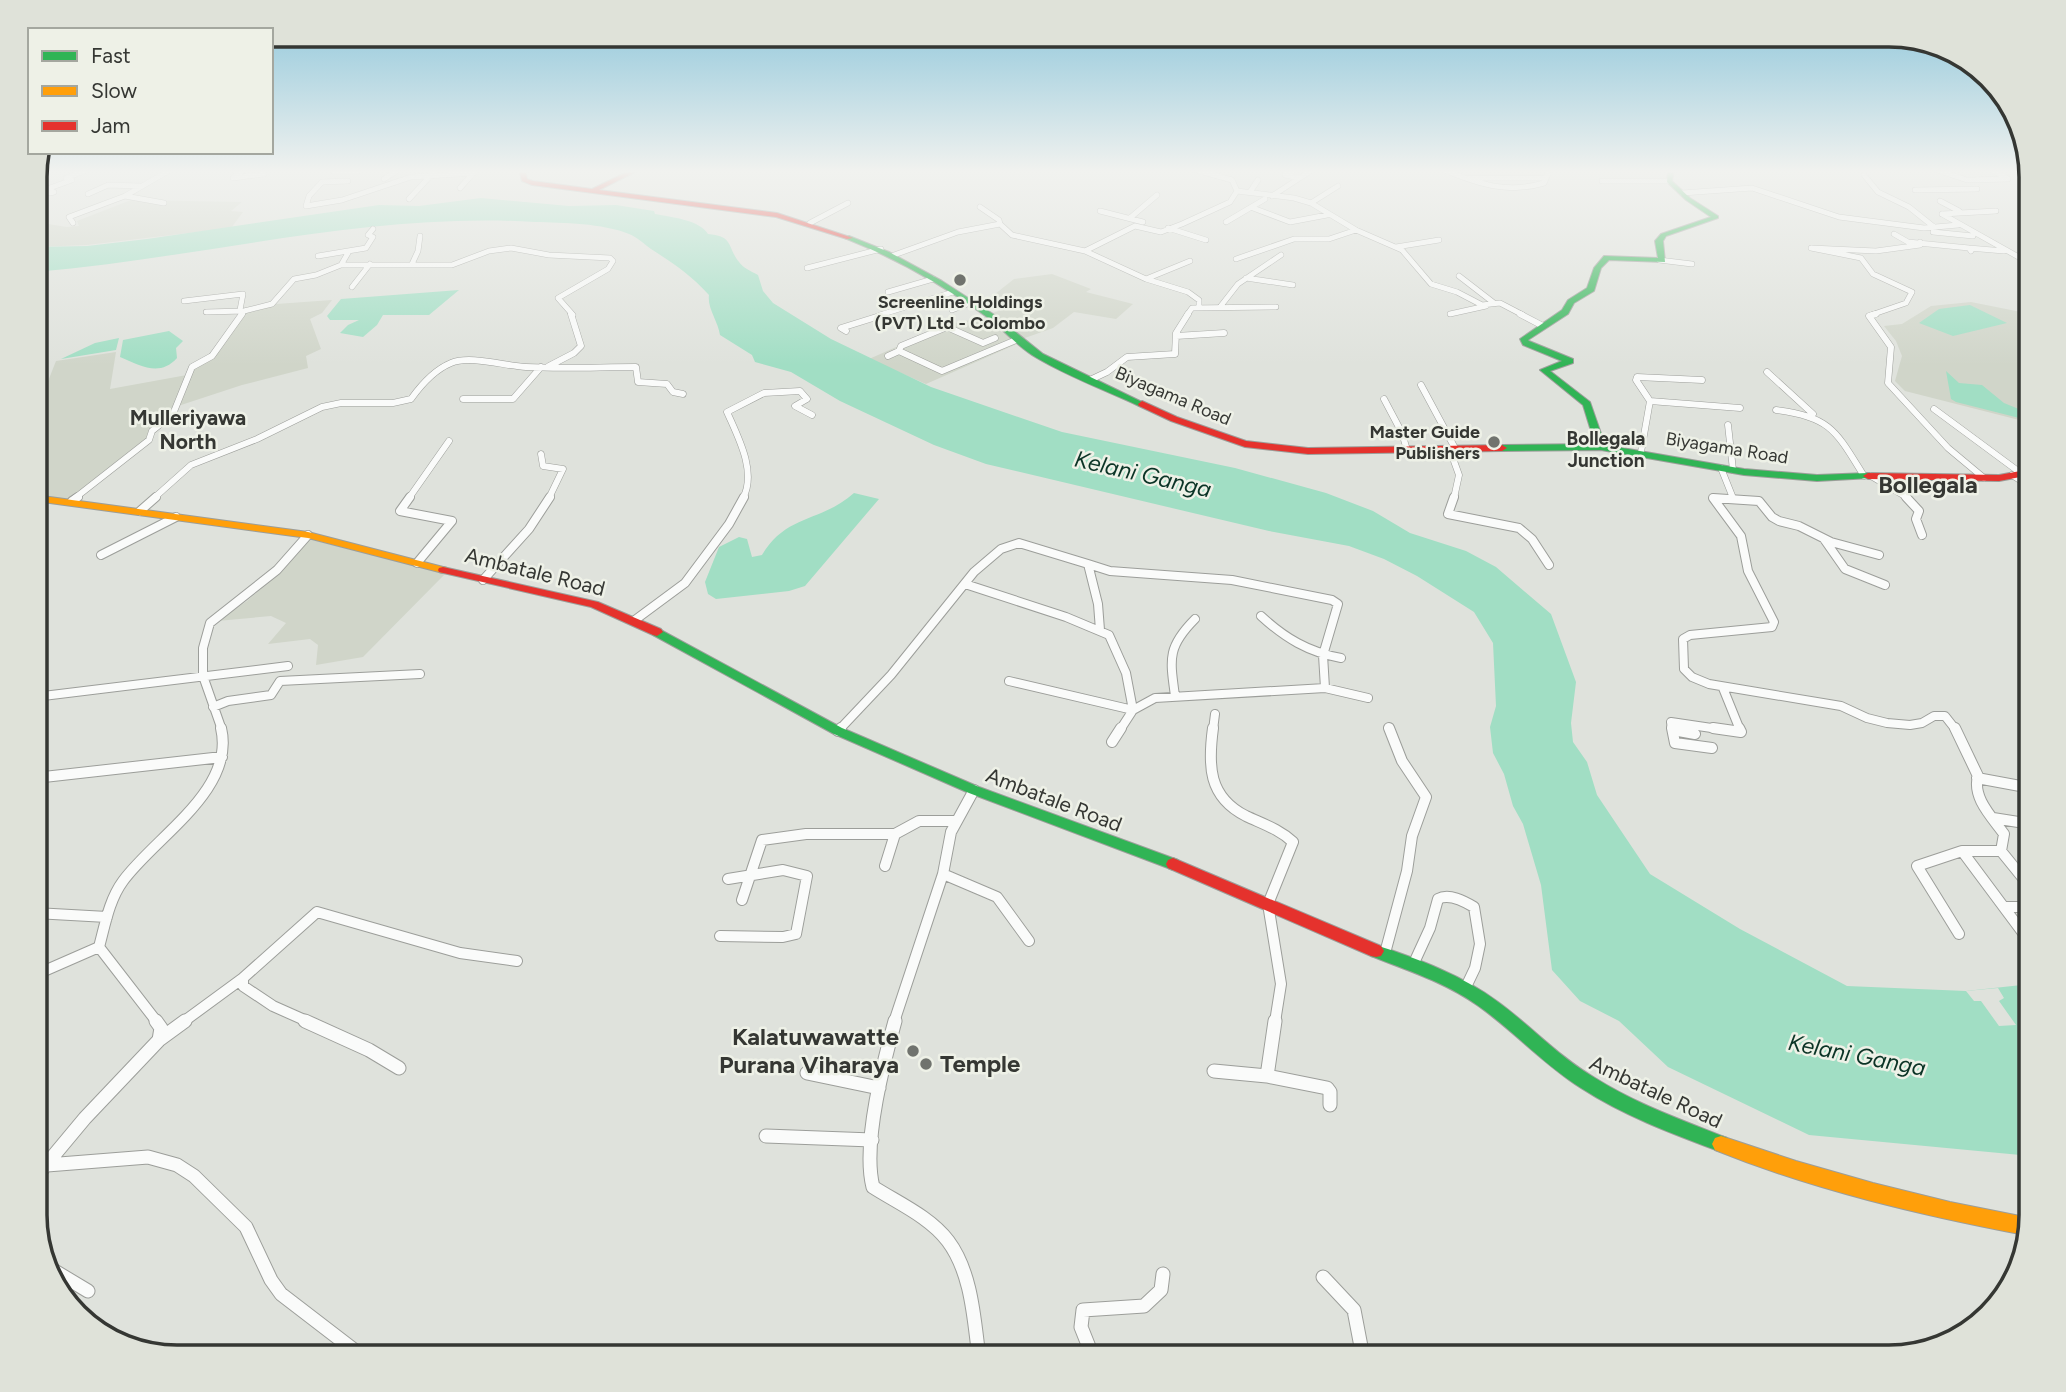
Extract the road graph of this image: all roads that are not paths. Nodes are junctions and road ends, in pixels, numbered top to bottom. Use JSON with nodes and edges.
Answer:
{"nodes":[{"id":1,"x":368,"y":235,"type":"edge"},
{"id":2,"x":843,"y":235,"type":"edge"},
{"id":3,"x":950,"y":235,"type":"edge"},
{"id":4,"x":1012,"y":235,"type":"edge"},
{"id":5,"x":1120,"y":235,"type":"edge"},
{"id":6,"x":1190,"y":235,"type":"edge"},
{"id":7,"x":1341,"y":235,"type":"edge"},
{"id":8,"x":1368,"y":235,"type":"edge"},
{"id":9,"x":1663,"y":235,"type":"edge"},
{"id":10,"x":1895,"y":235,"type":"edge"},
{"id":11,"x":1977,"y":235,"type":"edge"},
{"id":12,"x":421,"y":236,"type":"dead end"},
{"id":13,"x":1206,"y":240,"type":"dead end"},
{"id":14,"x":1439,"y":240,"type":"dead end"},
{"id":15,"x":1920,"y":243,"type":"junction"},
{"id":16,"x":1396,"y":247,"type":"junction"},
{"id":17,"x":881,"y":249,"type":"junction"},
{"id":18,"x":1085,"y":251,"type":"junction"},
{"id":19,"x":2007,"y":251,"type":"junction"},
{"id":20,"x":348,"y":253,"type":"junction"},
{"id":21,"x":894,"y":255,"type":"junction"},
{"id":22,"x":1281,"y":255,"type":"dead end"},
{"id":23,"x":318,"y":256,"type":"dead end"},
{"id":24,"x":2019,"y":258,"type":"edge"},
{"id":25,"x":1236,"y":259,"type":"dead end"},
{"id":26,"x":1659,"y":260,"type":"junction"},
{"id":27,"x":1190,"y":261,"type":"dead end"},
{"id":28,"x":370,"y":264,"type":"junction"},
{"id":29,"x":412,"y":264,"type":"junction"},
{"id":30,"x":1692,"y":264,"type":"dead end"},
{"id":31,"x":341,"y":265,"type":"junction"},
{"id":32,"x":807,"y":268,"type":"dead end"},
{"id":33,"x":1459,"y":276,"type":"dead end"},
{"id":34,"x":1246,"y":278,"type":"junction"},
{"id":35,"x":933,"y":279,"type":"junction"},
{"id":36,"x":1146,"y":279,"type":"junction"},
{"id":37,"x":1293,"y":285,"type":"dead end"},
{"id":38,"x":352,"y":287,"type":"dead end"},
{"id":39,"x":888,"y":292,"type":"dead end"},
{"id":40,"x":953,"y":292,"type":"junction"},
{"id":41,"x":184,"y":301,"type":"dead end"},
{"id":42,"x":970,"y":303,"type":"junction"},
{"id":43,"x":1494,"y":303,"type":"junction"},
{"id":44,"x":1199,"y":306,"type":"junction"},
{"id":45,"x":1486,"y":306,"type":"junction"},
{"id":46,"x":881,"y":307,"type":"dead end"},
{"id":47,"x":1220,"y":307,"type":"junction"},
{"id":48,"x":1276,"y":307,"type":"dead end"},
{"id":49,"x":952,"y":310,"type":"dead end"},
{"id":50,"x":242,"y":311,"type":"junction"},
{"id":51,"x":206,"y":312,"type":"dead end"},
{"id":52,"x":890,"y":312,"type":"junction"},
{"id":53,"x":1450,"y":314,"type":"dead end"},
{"id":54,"x":1543,"y":326,"type":"junction"},
{"id":55,"x":968,"y":328,"type":"dead end"},
{"id":56,"x":846,"y":331,"type":"dead end"},
{"id":57,"x":958,"y":332,"type":"junction"},
{"id":58,"x":1224,"y":333,"type":"dead end"},
{"id":59,"x":1176,"y":336,"type":"junction"},
{"id":60,"x":995,"y":338,"type":"dead end"},
{"id":61,"x":1016,"y":340,"type":"junction"},
{"id":62,"x":900,"y":351,"type":"junction"},
{"id":63,"x":888,"y":356,"type":"dead end"},
{"id":64,"x":543,"y":367,"type":"junction"},
{"id":65,"x":1768,"y":372,"type":"dead end"},
{"id":66,"x":1090,"y":380,"type":"junction"},
{"id":67,"x":1702,"y":380,"type":"dead end"},
{"id":68,"x":1421,"y":385,"type":"dead end"},
{"id":69,"x":683,"y":394,"type":"dead end"},
{"id":70,"x":463,"y":399,"type":"dead end"},
{"id":71,"x":1384,"y":399,"type":"dead end"},
{"id":72,"x":1650,"y":401,"type":"junction"},
{"id":73,"x":1740,"y":408,"type":"dead end"},
{"id":74,"x":1934,"y":409,"type":"dead end"},
{"id":75,"x":1776,"y":411,"type":"dead end"},
{"id":76,"x":812,"y":415,"type":"dead end"},
{"id":77,"x":1816,"y":417,"type":"junction"},
{"id":78,"x":1728,"y":425,"type":"dead end"},
{"id":79,"x":449,"y":441,"type":"dead end"},
{"id":80,"x":1601,"y":447,"type":"junction"},
{"id":81,"x":1407,"y":450,"type":"junction"},
{"id":82,"x":1453,"y":450,"type":"junction"},
{"id":83,"x":1641,"y":452,"type":"junction"},
{"id":84,"x":541,"y":454,"type":"dead end"},
{"id":85,"x":1727,"y":469,"type":"junction"},
{"id":86,"x":2019,"y":472,"type":"edge"},
{"id":87,"x":2019,"y":474,"type":"edge"},
{"id":88,"x":1868,"y":476,"type":"junction"},
{"id":89,"x":1984,"y":478,"type":"junction"},
{"id":90,"x":1733,"y":498,"type":"junction"},
{"id":91,"x":48,"y":499,"type":"edge"},
{"id":92,"x":72,"y":501,"type":"junction"},
{"id":93,"x":140,"y":511,"type":"junction"},
{"id":94,"x":176,"y":517,"type":"junction"},
{"id":95,"x":308,"y":535,"type":"junction"},
{"id":96,"x":1922,"y":536,"type":"dead end"},
{"id":97,"x":1824,"y":539,"type":"junction"},
{"id":98,"x":101,"y":555,"type":"dead end"},
{"id":99,"x":1879,"y":555,"type":"dead end"},
{"id":100,"x":417,"y":563,"type":"junction"},
{"id":101,"x":1088,"y":564,"type":"junction"},
{"id":102,"x":1549,"y":565,"type":"dead end"},
{"id":103,"x":483,"y":580,"type":"junction"},
{"id":104,"x":965,"y":584,"type":"junction"},
{"id":105,"x":1885,"y":585,"type":"dead end"},
{"id":106,"x":1261,"y":616,"type":"dead end"},
{"id":107,"x":1195,"y":619,"type":"dead end"},
{"id":108,"x":635,"y":620,"type":"junction"},
{"id":109,"x":1100,"y":629,"type":"junction"},
{"id":110,"x":1323,"y":656,"type":"junction"},
{"id":111,"x":1341,"y":658,"type":"dead end"},
{"id":112,"x":288,"y":666,"type":"dead end"},
{"id":113,"x":419,"y":674,"type":"dead end"},
{"id":114,"x":203,"y":679,"type":"junction"},
{"id":115,"x":1009,"y":681,"type":"dead end"},
{"id":116,"x":1325,"y":688,"type":"junction"},
{"id":117,"x":1723,"y":688,"type":"junction"},
{"id":118,"x":48,"y":696,"type":"edge"},
{"id":119,"x":1175,"y":696,"type":"junction"},
{"id":120,"x":1368,"y":698,"type":"dead end"},
{"id":121,"x":214,"y":707,"type":"junction"},
{"id":122,"x":1133,"y":710,"type":"junction"},
{"id":123,"x":1215,"y":713,"type":"dead end"},
{"id":124,"x":1390,"y":728,"type":"dead end"},
{"id":125,"x":1673,"y":730,"type":"junction"},
{"id":126,"x":838,"y":731,"type":"junction"},
{"id":127,"x":1695,"y":734,"type":"dead end"},
{"id":128,"x":1112,"y":742,"type":"dead end"},
{"id":129,"x":1713,"y":748,"type":"dead end"},
{"id":130,"x":222,"y":757,"type":"junction"},
{"id":131,"x":48,"y":777,"type":"edge"},
{"id":132,"x":1977,"y":778,"type":"junction"},
{"id":133,"x":2019,"y":786,"type":"edge"},
{"id":134,"x":974,"y":790,"type":"junction"},
{"id":135,"x":1993,"y":818,"type":"junction"},
{"id":136,"x":957,"y":821,"type":"junction"},
{"id":137,"x":2019,"y":822,"type":"edge"},
{"id":138,"x":895,"y":834,"type":"junction"},
{"id":139,"x":1962,"y":851,"type":"junction"},
{"id":140,"x":2001,"y":851,"type":"junction"},
{"id":141,"x":885,"y":866,"type":"dead end"},
{"id":142,"x":2019,"y":873,"type":"edge"},
{"id":143,"x":943,"y":874,"type":"junction"},
{"id":144,"x":748,"y":877,"type":"junction"},
{"id":145,"x":728,"y":879,"type":"dead end"},
{"id":146,"x":742,"y":900,"type":"dead end"},
{"id":147,"x":1268,"y":904,"type":"junction"},
{"id":148,"x":2004,"y":907,"type":"junction"},
{"id":149,"x":2019,"y":907,"type":"edge"},
{"id":150,"x":48,"y":914,"type":"edge"},
{"id":151,"x":107,"y":917,"type":"junction"},
{"id":152,"x":2019,"y":927,"type":"edge"},
{"id":153,"x":1959,"y":934,"type":"dead end"},
{"id":154,"x":720,"y":936,"type":"dead end"},
{"id":155,"x":1029,"y":941,"type":"dead end"},
{"id":156,"x":99,"y":947,"type":"junction"},
{"id":157,"x":1385,"y":953,"type":"junction"},
{"id":158,"x":517,"y":961,"type":"dead end"},
{"id":159,"x":1413,"y":965,"type":"junction"},
{"id":160,"x":48,"y":969,"type":"edge"},
{"id":161,"x":243,"y":978,"type":"junction"},
{"id":162,"x":1465,"y":989,"type":"junction"},
{"id":163,"x":159,"y":1040,"type":"junction"},
{"id":164,"x":399,"y":1068,"type":"dead end"},
{"id":165,"x":1214,"y":1071,"type":"dead end"},
{"id":166,"x":807,"y":1073,"type":"dead end"},
{"id":167,"x":1267,"y":1076,"type":"junction"},
{"id":168,"x":879,"y":1088,"type":"junction"},
{"id":169,"x":1330,"y":1105,"type":"dead end"},
{"id":170,"x":766,"y":1136,"type":"dead end"},
{"id":171,"x":872,"y":1140,"type":"junction"},
{"id":172,"x":48,"y":1163,"type":"edge"},
{"id":173,"x":48,"y":1164,"type":"edge"},
{"id":174,"x":2018,"y":1224,"type":"edge"},
{"id":175,"x":1163,"y":1274,"type":"dead end"},
{"id":176,"x":63,"y":1276,"type":"edge"},
{"id":177,"x":1323,"y":1277,"type":"dead end"},
{"id":178,"x":88,"y":1291,"type":"dead end"},
{"id":179,"x":347,"y":1345,"type":"edge"},
{"id":180,"x":976,"y":1345,"type":"edge"},
{"id":181,"x":1088,"y":1345,"type":"edge"},
{"id":182,"x":1361,"y":1345,"type":"edge"}],
"edges":[{"from":1,"to":20,"type":"street"},
{"from":2,"to":17,"type":"main road","name":"Biyagama Road"},
{"from":3,"to":21,"type":"street"},
{"from":4,"to":18,"type":"street"},
{"from":5,"to":18,"type":"street"},
{"from":6,"to":13,"type":"street"},
{"from":7,"to":25,"type":"street"},
{"from":8,"to":16,"type":"street"},
{"from":9,"to":26,"type":"main road"},
{"from":10,"to":15,"type":"street"},
{"from":11,"to":19,"type":"street"},
{"from":12,"to":29,"type":"street"},
{"from":14,"to":16,"type":"street"},
{"from":15,"to":19,"type":"street"},
{"from":15,"to":89,"type":"street"},
{"from":16,"to":45,"type":"street"},
{"from":17,"to":21,"type":"main road","name":"Biyagama Road"},
{"from":17,"to":32,"type":"street"},
{"from":18,"to":36,"type":"street"},
{"from":19,"to":24,"type":"street"},
{"from":20,"to":23,"type":"street"},
{"from":20,"to":31,"type":"street"},
{"from":21,"to":35,"type":"main road","name":"Biyagama Road"},
{"from":22,"to":34,"type":"street"},
{"from":26,"to":30,"type":"street"},
{"from":26,"to":54,"type":"main road"},
{"from":27,"to":36,"type":"street"},
{"from":28,"to":29,"type":"street"},
{"from":28,"to":31,"type":"street"},
{"from":28,"to":38,"type":"street"},
{"from":29,"to":64,"type":"street"},
{"from":31,"to":50,"type":"street"},
{"from":33,"to":43,"type":"street"},
{"from":34,"to":37,"type":"street"},
{"from":34,"to":47,"type":"street"},
{"from":35,"to":39,"type":"street"},
{"from":35,"to":40,"type":"main road","name":"Biyagama Road"},
{"from":36,"to":44,"type":"street"},
{"from":40,"to":42,"type":"main road","name":"Biyagama Road"},
{"from":40,"to":52,"type":"street"},
{"from":41,"to":50,"type":"street"},
{"from":42,"to":49,"type":"street"},
{"from":42,"to":61,"type":"main road","name":"Biyagama Road"},
{"from":43,"to":45,"type":"street"},
{"from":43,"to":54,"type":"street"},
{"from":44,"to":47,"type":"street"},
{"from":44,"to":59,"type":"street"},
{"from":45,"to":53,"type":"street"},
{"from":46,"to":52,"type":"street"},
{"from":47,"to":48,"type":"street"},
{"from":50,"to":51,"type":"street"},
{"from":50,"to":92,"type":"street"},
{"from":52,"to":56,"type":"street"},
{"from":54,"to":80,"type":"main road"},
{"from":55,"to":57,"type":"street"},
{"from":57,"to":60,"type":"street"},
{"from":57,"to":62,"type":"street"},
{"from":58,"to":59,"type":"street"},
{"from":59,"to":66,"type":"street"},
{"from":61,"to":62,"type":"street"},
{"from":61,"to":66,"type":"main road","name":"Biyagama Road"},
{"from":62,"to":63,"type":"street"},
{"from":64,"to":69,"type":"street"},
{"from":64,"to":70,"type":"street"},
{"from":64,"to":93,"type":"street"},
{"from":65,"to":77,"type":"street"},
{"from":66,"to":81,"type":"main road","name":"Biyagama Road"},
{"from":67,"to":72,"type":"street"},
{"from":68,"to":82,"type":"street"},
{"from":71,"to":81,"type":"street"},
{"from":72,"to":73,"type":"street"},
{"from":72,"to":83,"type":"street"},
{"from":74,"to":86,"type":"street"},
{"from":75,"to":77,"type":"street"},
{"from":76,"to":108,"type":"street"},
{"from":77,"to":88,"type":"street"},
{"from":78,"to":85,"type":"street"},
{"from":79,"to":100,"type":"street"},
{"from":80,"to":82,"type":"main road","name":"Biyagama Road"},
{"from":80,"to":83,"type":"main road","name":"Biyagama Road"},
{"from":81,"to":82,"type":"main road","name":"Biyagama Road"},
{"from":82,"to":102,"type":"street"},
{"from":83,"to":85,"type":"main road","name":"Biyagama Road"},
{"from":84,"to":103,"type":"street"},
{"from":85,"to":88,"type":"main road","name":"Biyagama Road"},
{"from":85,"to":90,"type":"street"},
{"from":87,"to":89,"type":"main road","name":"Biyagama Road"},
{"from":88,"to":89,"type":"main road","name":"Biyagama Road"},
{"from":88,"to":96,"type":"street"},
{"from":90,"to":97,"type":"street"},
{"from":90,"to":117,"type":"street"},
{"from":91,"to":92,"type":"main road","name":"Ambatale Road"},
{"from":92,"to":93,"type":"main road","name":"Ambatale Road"},
{"from":93,"to":94,"type":"main road","name":"Ambatale Road"},
{"from":94,"to":95,"type":"main road","name":"Ambatale Road"},
{"from":94,"to":98,"type":"street"},
{"from":95,"to":100,"type":"main road","name":"Ambatale Road"},
{"from":95,"to":114,"type":"street"},
{"from":97,"to":99,"type":"street"},
{"from":97,"to":105,"type":"street"},
{"from":100,"to":103,"type":"main road","name":"Ambatale Road"},
{"from":101,"to":104,"type":"street"},
{"from":101,"to":109,"type":"street"},
{"from":101,"to":110,"type":"street"},
{"from":103,"to":108,"type":"main road","name":"Ambatale Road"},
{"from":104,"to":109,"type":"street"},
{"from":104,"to":126,"type":"street"},
{"from":106,"to":110,"type":"street"},
{"from":107,"to":119,"type":"street"},
{"from":108,"to":126,"type":"main road","name":"Ambatale Road"},
{"from":109,"to":122,"type":"street"},
{"from":110,"to":111,"type":"street"},
{"from":110,"to":116,"type":"street"},
{"from":112,"to":114,"type":"street"},
{"from":113,"to":121,"type":"street"},
{"from":114,"to":118,"type":"street"},
{"from":114,"to":121,"type":"street"},
{"from":115,"to":122,"type":"street"},
{"from":116,"to":119,"type":"street"},
{"from":116,"to":120,"type":"street"},
{"from":117,"to":125,"type":"street"},
{"from":117,"to":132,"type":"street"},
{"from":119,"to":122,"type":"street"},
{"from":121,"to":130,"type":"street"},
{"from":122,"to":128,"type":"street"},
{"from":123,"to":147,"type":"street"},
{"from":124,"to":157,"type":"street"},
{"from":125,"to":127,"type":"street"},
{"from":125,"to":129,"type":"street"},
{"from":126,"to":134,"type":"main road","name":"Ambatale Road"},
{"from":130,"to":131,"type":"street"},
{"from":130,"to":151,"type":"street"},
{"from":132,"to":133,"type":"street"},
{"from":132,"to":135,"type":"street"},
{"from":134,"to":136,"type":"street"},
{"from":134,"to":147,"type":"main road","name":"Ambatale Road"},
{"from":135,"to":137,"type":"street"},
{"from":135,"to":140,"type":"street"},
{"from":136,"to":138,"type":"street"},
{"from":136,"to":143,"type":"street"},
{"from":138,"to":141,"type":"street"},
{"from":138,"to":144,"type":"street"},
{"from":139,"to":140,"type":"street"},
{"from":139,"to":148,"type":"street"},
{"from":139,"to":153,"type":"street"},
{"from":140,"to":142,"type":"street"},
{"from":143,"to":155,"type":"street"},
{"from":143,"to":168,"type":"street"},
{"from":144,"to":145,"type":"street"},
{"from":144,"to":146,"type":"street"},
{"from":144,"to":154,"type":"street"},
{"from":147,"to":157,"type":"main road","name":"Ambatale Road"},
{"from":147,"to":167,"type":"street"},
{"from":148,"to":149,"type":"street"},
{"from":148,"to":152,"type":"street"},
{"from":150,"to":151,"type":"street"},
{"from":151,"to":156,"type":"street"},
{"from":156,"to":160,"type":"street"},
{"from":156,"to":163,"type":"street"},
{"from":157,"to":159,"type":"main road","name":"Ambatale Road"},
{"from":158,"to":161,"type":"street"},
{"from":159,"to":162,"type":"main road","name":"Ambatale Road"},
{"from":159,"to":162,"type":"street"},
{"from":161,"to":163,"type":"street"},
{"from":161,"to":164,"type":"street"},
{"from":162,"to":174,"type":"main road","name":"Ambatale Road"},
{"from":163,"to":172,"type":"street"},
{"from":165,"to":167,"type":"street"},
{"from":166,"to":168,"type":"street"},
{"from":167,"to":169,"type":"street"},
{"from":168,"to":171,"type":"street"},
{"from":170,"to":171,"type":"street"},
{"from":171,"to":180,"type":"street"},
{"from":173,"to":179,"type":"street"},
{"from":175,"to":181,"type":"street"},
{"from":176,"to":178,"type":"street"},
{"from":177,"to":182,"type":"street"}]}
